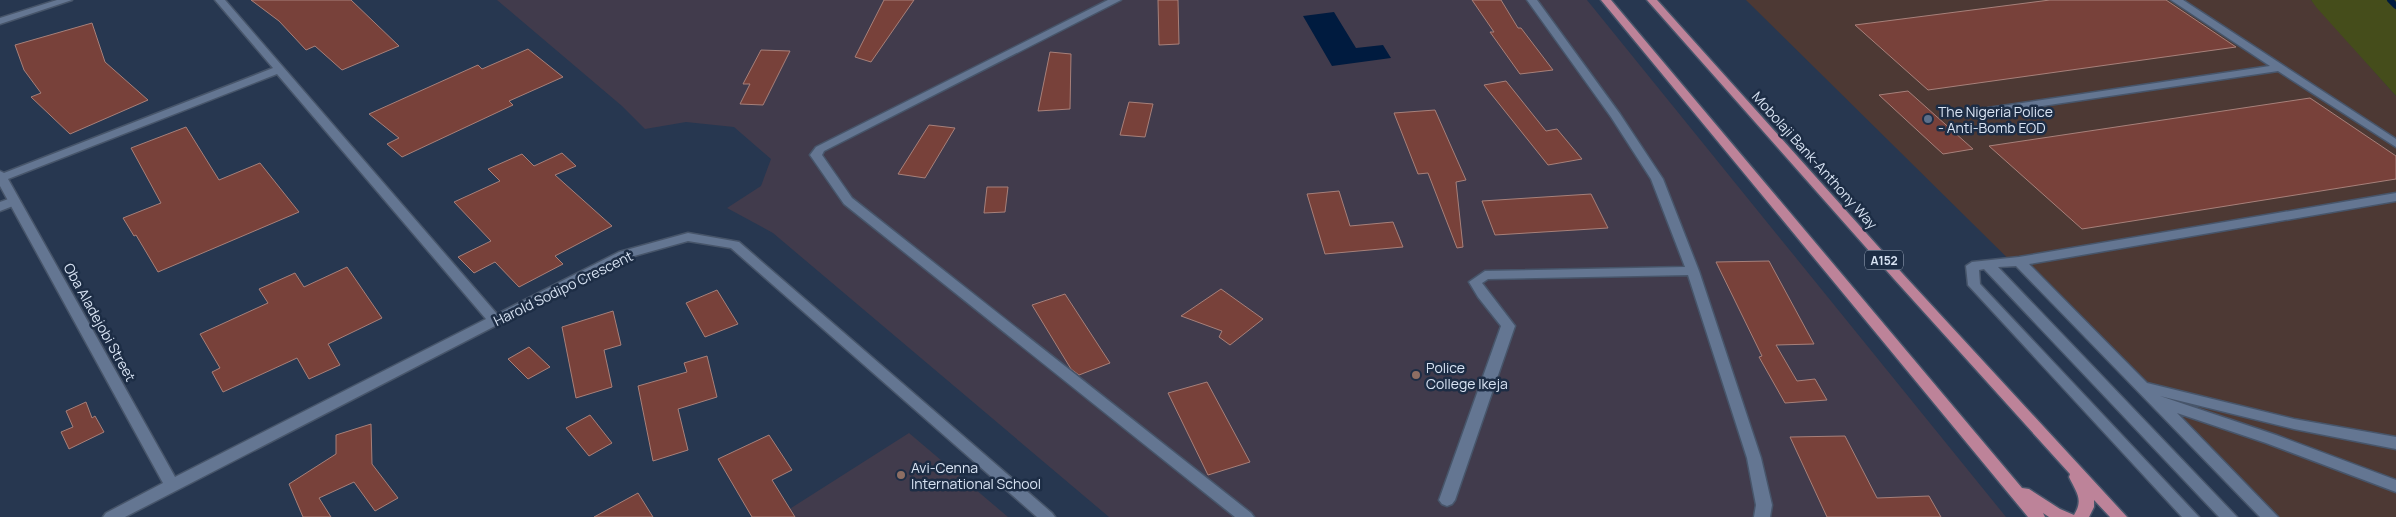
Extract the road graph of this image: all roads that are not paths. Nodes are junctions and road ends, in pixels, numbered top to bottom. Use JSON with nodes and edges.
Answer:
{"nodes":[{"id":1,"x":67,"y":0,"type":"edge"},
{"id":2,"x":220,"y":0,"type":"edge"},
{"id":3,"x":1116,"y":0,"type":"edge"},
{"id":4,"x":1532,"y":0,"type":"edge"},
{"id":5,"x":1606,"y":0,"type":"edge"},
{"id":6,"x":1652,"y":0,"type":"edge"},
{"id":7,"x":2176,"y":0,"type":"edge"},
{"id":8,"x":0,"y":21,"type":"edge"},
{"id":9,"x":2278,"y":68,"type":"junction"},
{"id":10,"x":280,"y":69,"type":"junction"},
{"id":11,"x":1988,"y":111,"type":"dead end"},
{"id":12,"x":2396,"y":144,"type":"edge"},
{"id":13,"x":1,"y":176,"type":"edge"},
{"id":14,"x":2396,"y":198,"type":"edge"},
{"id":15,"x":14,"y":201,"type":"junction"},
{"id":16,"x":0,"y":207,"type":"edge"},
{"id":17,"x":2019,"y":261,"type":"junction"},
{"id":18,"x":1988,"y":264,"type":"junction"},
{"id":19,"x":1693,"y":271,"type":"junction"},
{"id":20,"x":496,"y":321,"type":"junction"},
{"id":21,"x":2144,"y":387,"type":"junction"},
{"id":22,"x":2155,"y":400,"type":"junction"},
{"id":23,"x":2396,"y":443,"type":"edge"},
{"id":24,"x":2054,"y":447,"type":"junction"},
{"id":25,"x":1993,"y":463,"type":"junction"},
{"id":26,"x":172,"y":485,"type":"junction"},
{"id":27,"x":2396,"y":486,"type":"edge"},
{"id":28,"x":1447,"y":500,"type":"dead end"},
{"id":29,"x":110,"y":517,"type":"edge"},
{"id":30,"x":1047,"y":517,"type":"edge"},
{"id":31,"x":1246,"y":517,"type":"edge"},
{"id":32,"x":1762,"y":517,"type":"edge"},
{"id":33,"x":2037,"y":517,"type":"edge"},
{"id":34,"x":2067,"y":517,"type":"edge"},
{"id":35,"x":2080,"y":517,"type":"edge"},
{"id":36,"x":2119,"y":517,"type":"edge"},
{"id":37,"x":2191,"y":517,"type":"edge"},
{"id":38,"x":2229,"y":517,"type":"edge"},
{"id":39,"x":2270,"y":517,"type":"edge"}],
"edges":[{"from":1,"to":8,"type":"street"},
{"from":2,"to":10,"type":"street"},
{"from":3,"to":31,"type":"street"},
{"from":4,"to":19,"type":"street"},
{"from":5,"to":25,"type":"main road"},
{"from":6,"to":24,"type":"main road","name":"Mobolaji Bank-Anthony Way","number":"A152"},
{"from":7,"to":9,"type":"street"},
{"from":9,"to":11,"type":"street"},
{"from":9,"to":12,"type":"street"},
{"from":10,"to":13,"type":"street"},
{"from":10,"to":20,"type":"street"},
{"from":13,"to":15,"type":"street","name":"Oba Aladejobi Street"},
{"from":14,"to":17,"type":"street"},
{"from":15,"to":16,"type":"street"},
{"from":15,"to":26,"type":"street","name":"Oba Aladejobi Street"},
{"from":17,"to":18,"type":"street"},
{"from":17,"to":21,"type":"street"},
{"from":18,"to":37,"type":"street"},
{"from":18,"to":38,"type":"street"},
{"from":19,"to":28,"type":"street"},
{"from":19,"to":32,"type":"street"},
{"from":20,"to":26,"type":"street","name":"Harold Sodipo Crescent"},
{"from":20,"to":30,"type":"street","name":"Harold Sodipo Crescent"},
{"from":21,"to":22,"type":"street"},
{"from":21,"to":23,"type":"street"},
{"from":22,"to":27,"type":"street"},
{"from":22,"to":39,"type":"street"},
{"from":24,"to":35,"type":"main road"},
{"from":24,"to":36,"type":"main road","name":"Mobolaji Bank-Anthony Way","number":"A152"},
{"from":25,"to":33,"type":"main road"},
{"from":25,"to":34,"type":"main road"},
{"from":26,"to":29,"type":"street","name":"Harold Sodipo Crescent"}]}
